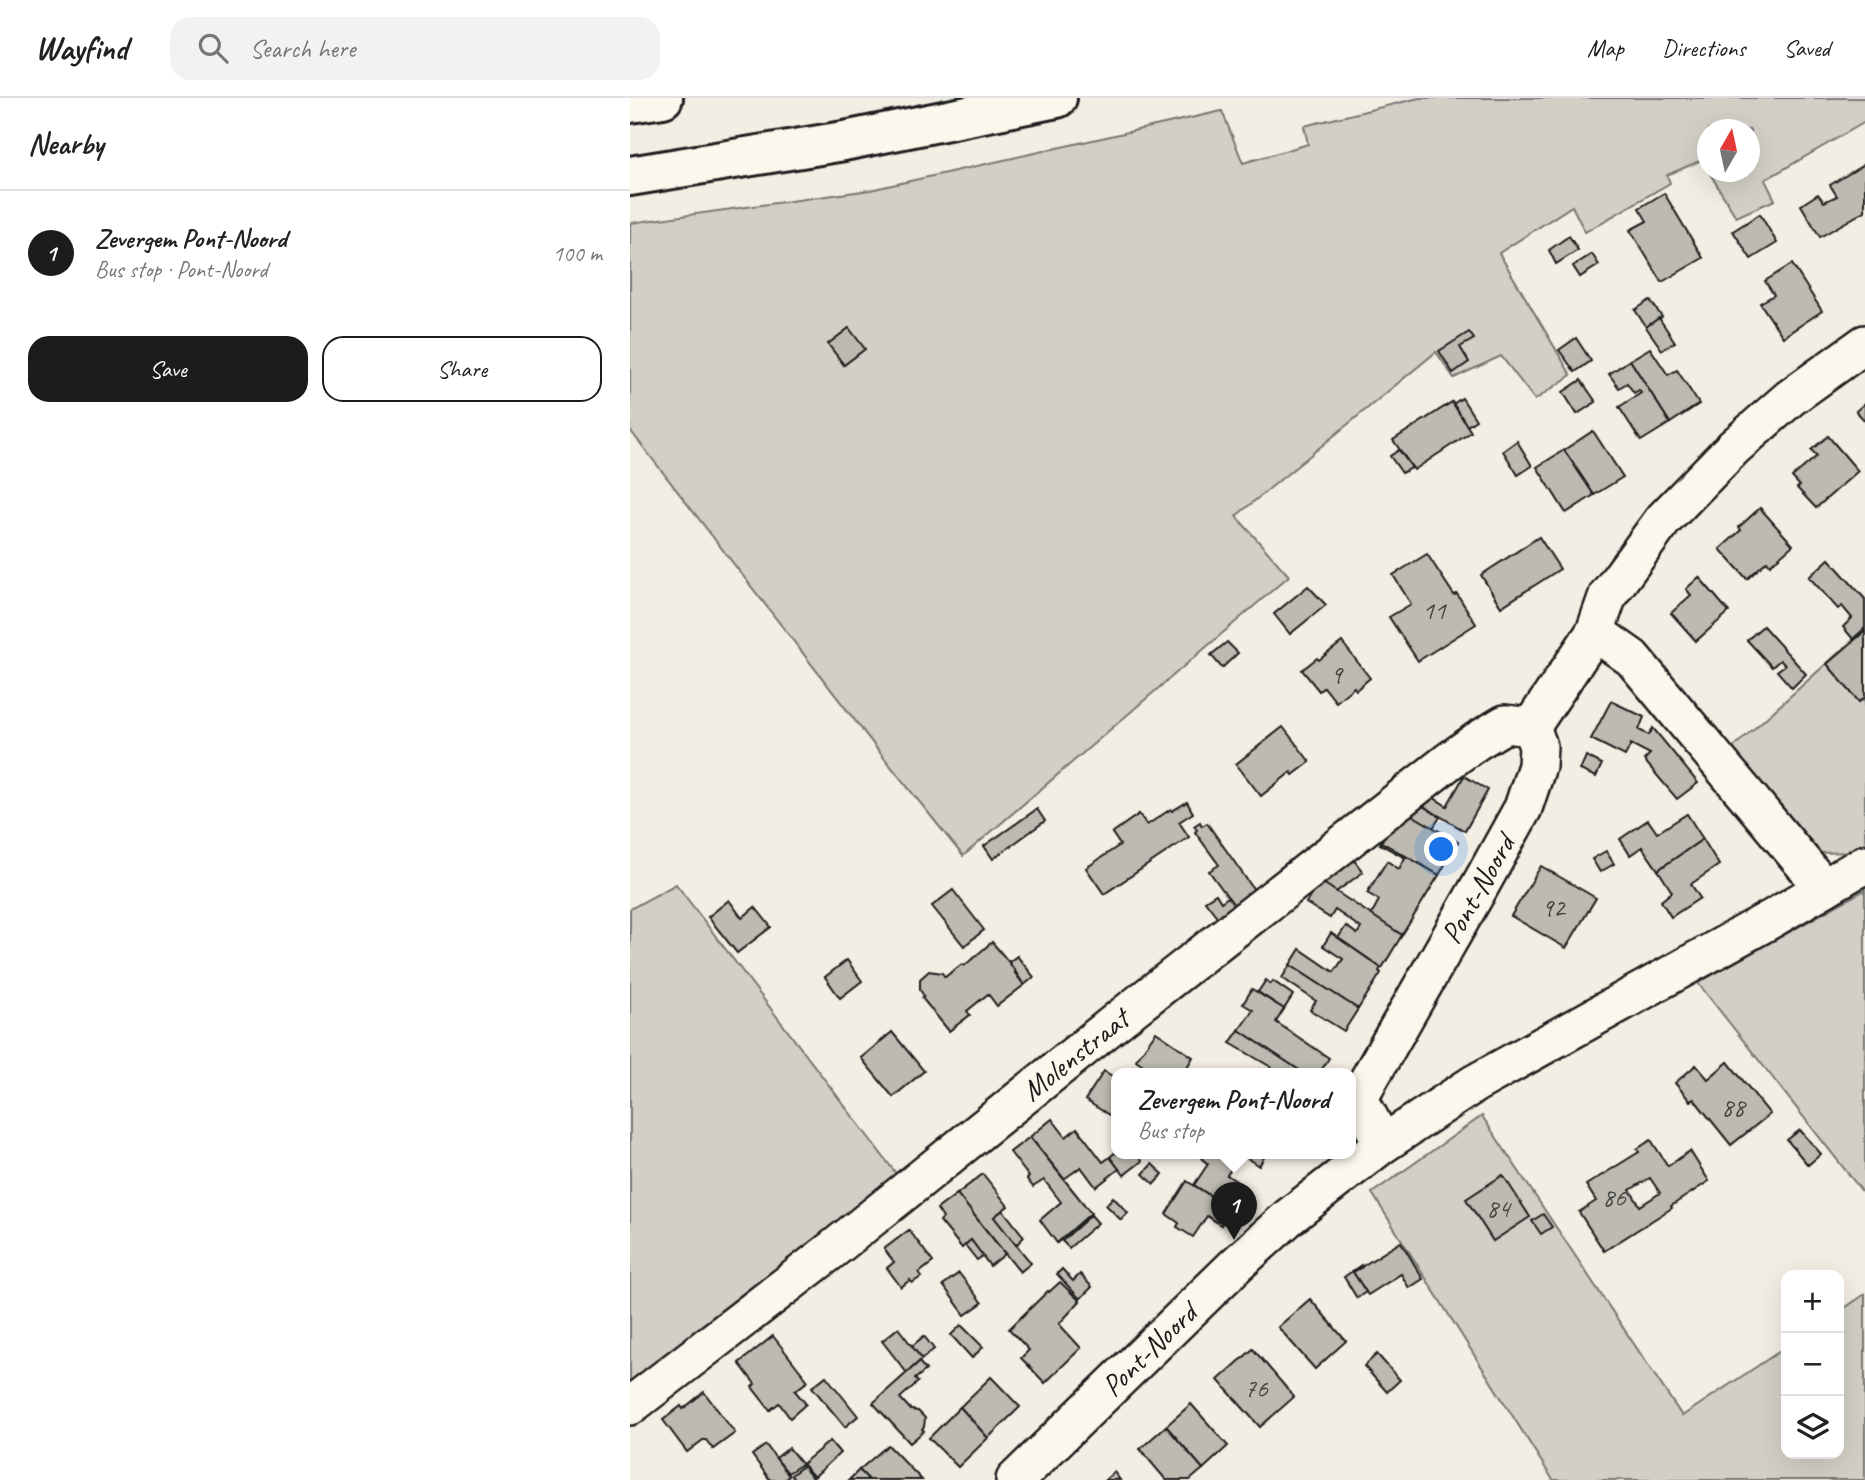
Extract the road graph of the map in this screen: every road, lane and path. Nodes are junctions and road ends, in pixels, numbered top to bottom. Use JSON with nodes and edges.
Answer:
{"nodes":[{"id":1,"x":663,"y":98,"type":"edge"},
{"id":2,"x":1057,"y":98,"type":"edge"},
{"id":3,"x":630,"y":103,"type":"edge"},
{"id":4,"x":630,"y":176,"type":"edge"},
{"id":5,"x":1865,"y":344,"type":"edge"},
{"id":6,"x":1595,"y":632,"type":"junction"},
{"id":7,"x":1531,"y":727,"type":"junction"},
{"id":8,"x":1865,"y":864,"type":"edge"},
{"id":9,"x":1824,"y":888,"type":"junction"},
{"id":10,"x":1383,"y":1144,"type":"junction"},
{"id":11,"x":630,"y":1406,"type":"edge"},
{"id":12,"x":1015,"y":1480,"type":"edge"}],
"edges":[{"from":1,"to":3,"type":"highway"},
{"from":2,"to":4,"type":"highway"},
{"from":5,"to":6,"type":"street"},
{"from":6,"to":7,"type":"street"},
{"from":6,"to":9,"type":"street"},
{"from":7,"to":10,"type":"street","name":"Pont-Noord"},
{"from":7,"to":11,"type":"street","name":"Molenstraat"},
{"from":8,"to":9,"type":"street","name":"Pont-Noord"},
{"from":9,"to":10,"type":"street","name":"Pont-Noord"},
{"from":10,"to":12,"type":"street","name":"Pont-Noord"}]}
